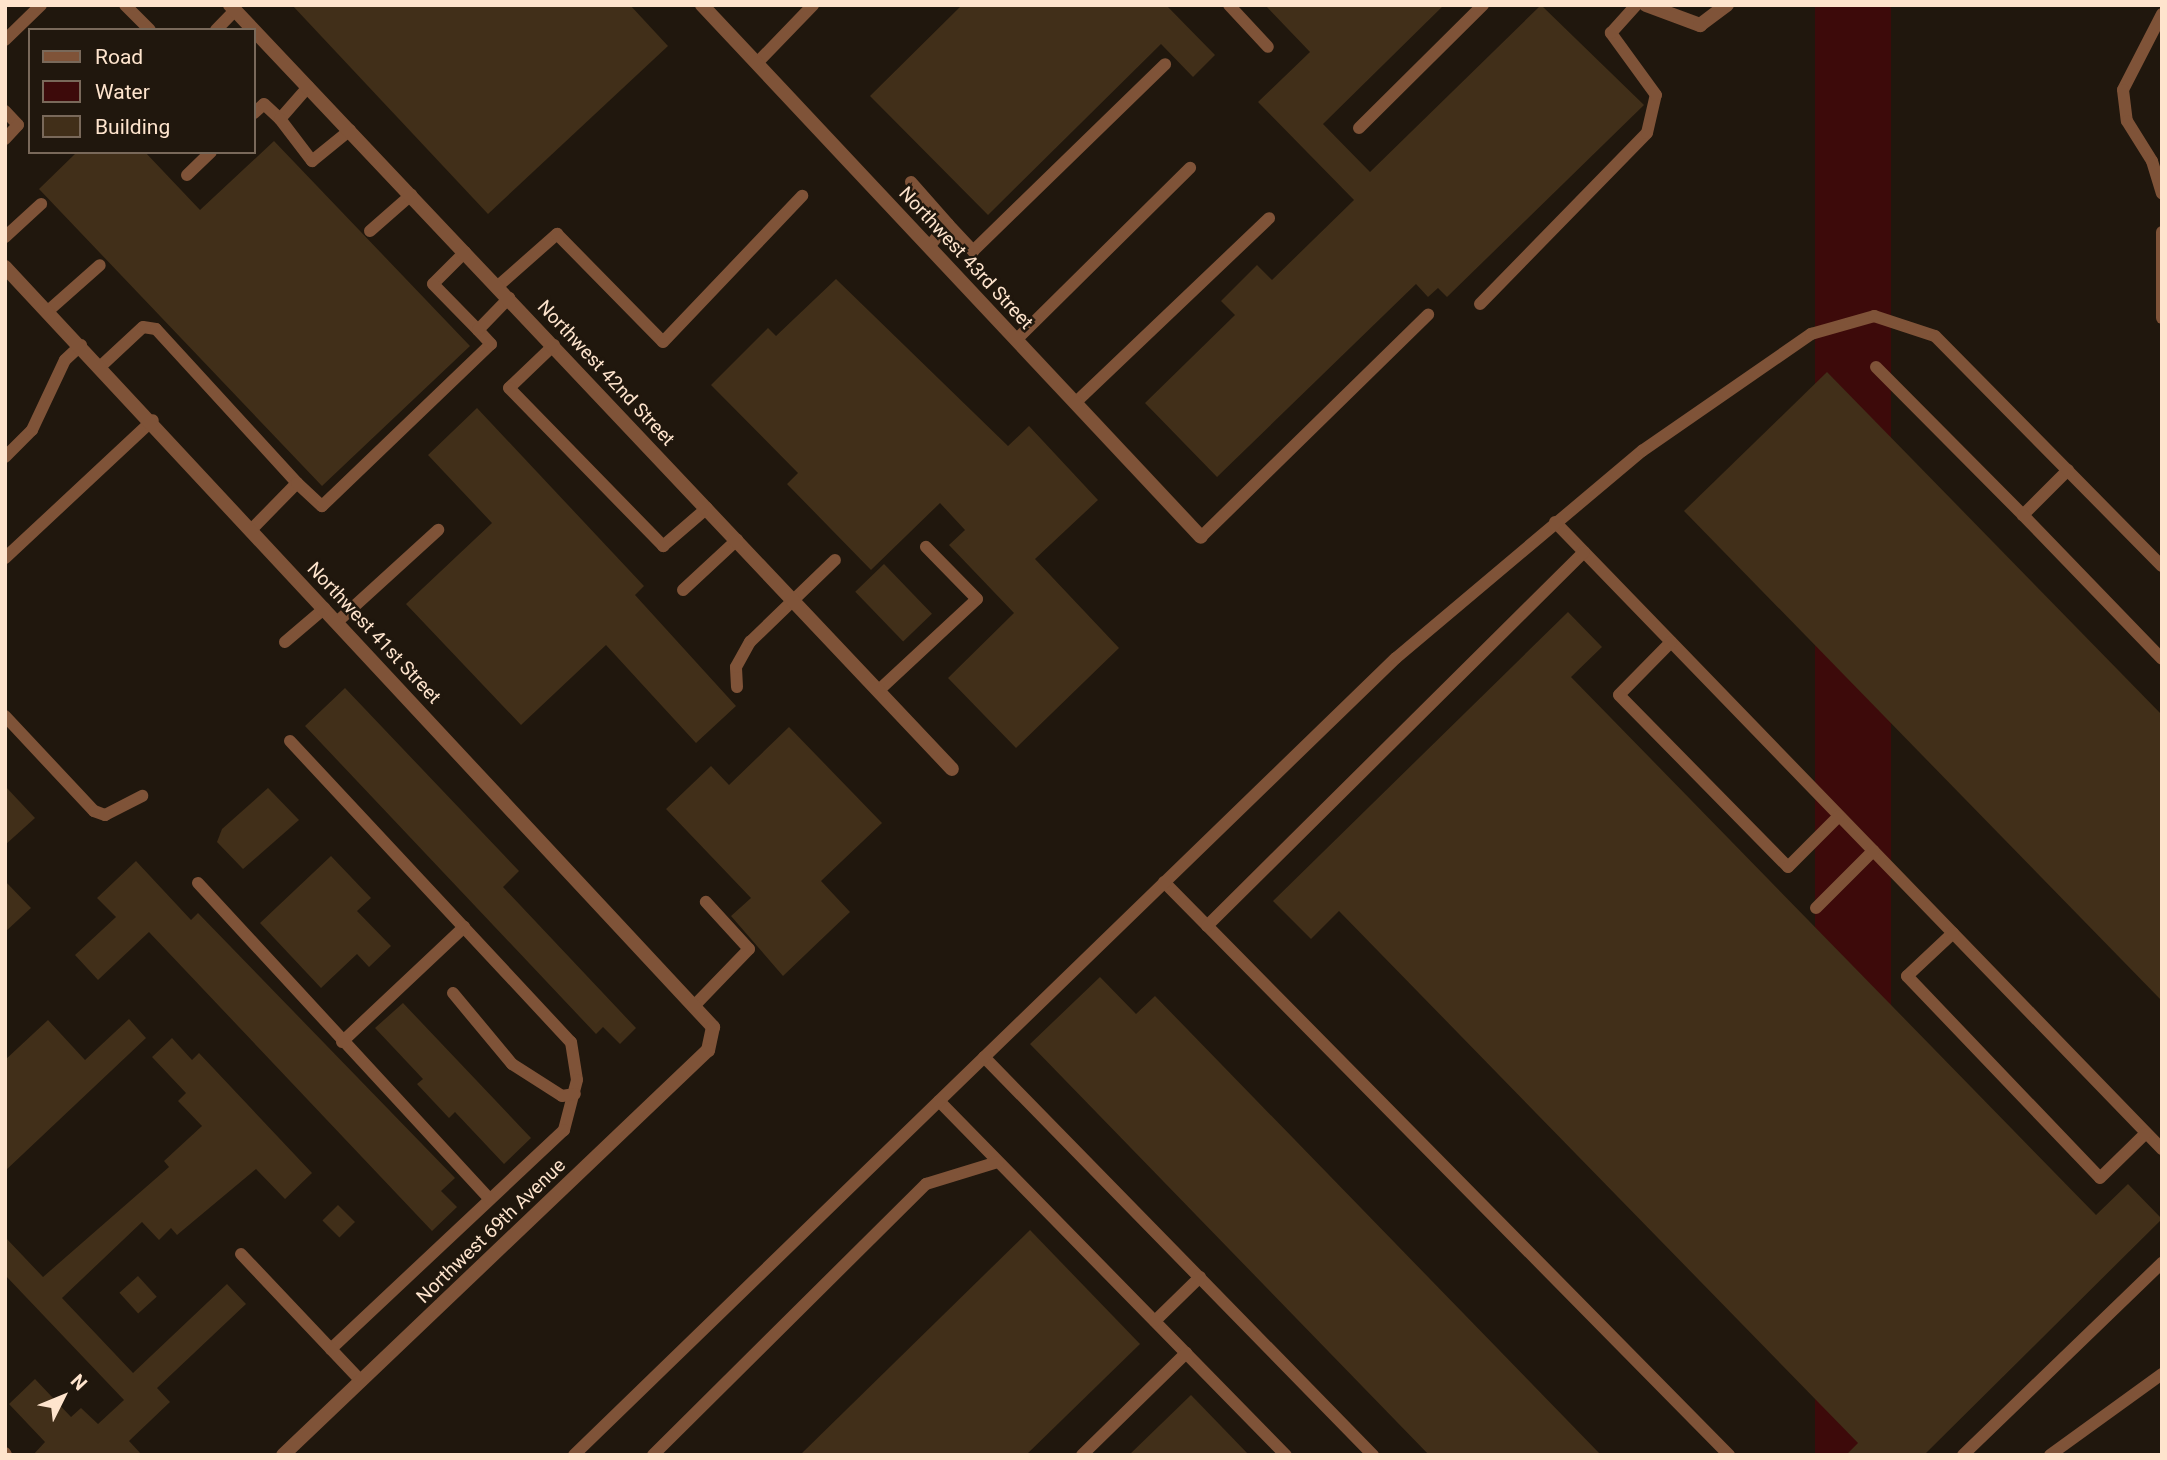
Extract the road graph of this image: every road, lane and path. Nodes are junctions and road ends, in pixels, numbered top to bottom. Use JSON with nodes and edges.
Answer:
{"nodes":[{"id":1,"x":41,"y":5,"type":"edge"},
{"id":2,"x":125,"y":5,"type":"edge"},
{"id":3,"x":702,"y":5,"type":"edge"},
{"id":4,"x":813,"y":5,"type":"edge"},
{"id":5,"x":1229,"y":5,"type":"edge"},
{"id":6,"x":1483,"y":5,"type":"edge"},
{"id":7,"x":1636,"y":5,"type":"edge"},
{"id":8,"x":1646,"y":5,"type":"edge"},
{"id":9,"x":1727,"y":5,"type":"edge"},
{"id":10,"x":233,"y":8,"type":"edge"},
{"id":11,"x":2162,"y":14,"type":"edge"},
{"id":12,"x":148,"y":28,"type":"edge"},
{"id":13,"x":218,"y":28,"type":"edge"},
{"id":14,"x":252,"y":28,"type":"edge"},
{"id":15,"x":256,"y":32,"type":"edge"},
{"id":16,"x":5,"y":40,"type":"edge"},
{"id":17,"x":1268,"y":47,"type":"dead end"},
{"id":18,"x":757,"y":63,"type":"junction"},
{"id":19,"x":1165,"y":64,"type":"dead end"},
{"id":20,"x":308,"y":87,"type":"junction"},
{"id":21,"x":5,"y":111,"type":"edge"},
{"id":22,"x":256,"y":111,"type":"edge"},
{"id":23,"x":280,"y":119,"type":"junction"},
{"id":24,"x":1359,"y":128,"type":"dead end"},
{"id":25,"x":350,"y":130,"type":"junction"},
{"id":26,"x":5,"y":139,"type":"edge"},
{"id":27,"x":209,"y":154,"type":"edge"},
{"id":28,"x":1189,"y":168,"type":"dead end"},
{"id":29,"x":187,"y":175,"type":"dead end"},
{"id":30,"x":911,"y":182,"type":"dead end"},
{"id":31,"x":2162,"y":194,"type":"edge"},
{"id":32,"x":411,"y":195,"type":"junction"},
{"id":33,"x":802,"y":196,"type":"dead end"},
{"id":34,"x":41,"y":204,"type":"dead end"},
{"id":35,"x":1269,"y":218,"type":"dead end"},
{"id":36,"x":948,"y":225,"type":"junction"},
{"id":37,"x":370,"y":231,"type":"dead end"},
{"id":38,"x":2162,"y":232,"type":"edge"},
{"id":39,"x":5,"y":237,"type":"edge"},
{"id":40,"x":929,"y":247,"type":"junction"},
{"id":41,"x":465,"y":252,"type":"junction"},
{"id":42,"x":100,"y":265,"type":"dead end"},
{"id":43,"x":5,"y":267,"type":"edge"},
{"id":44,"x":498,"y":286,"type":"junction"},
{"id":45,"x":509,"y":298,"type":"junction"},
{"id":46,"x":1479,"y":303,"type":"dead end"},
{"id":47,"x":48,"y":311,"type":"junction"},
{"id":48,"x":1428,"y":315,"type":"dead end"},
{"id":49,"x":2162,"y":318,"type":"edge"},
{"id":50,"x":478,"y":330,"type":"junction"},
{"id":51,"x":1016,"y":340,"type":"junction"},
{"id":52,"x":81,"y":345,"type":"junction"},
{"id":53,"x":554,"y":345,"type":"junction"},
{"id":54,"x":101,"y":366,"type":"junction"},
{"id":55,"x":1876,"y":367,"type":"dead end"},
{"id":56,"x":1075,"y":403,"type":"junction"},
{"id":57,"x":153,"y":420,"type":"junction"},
{"id":58,"x":5,"y":457,"type":"edge"},
{"id":59,"x":2068,"y":470,"type":"junction"},
{"id":60,"x":298,"y":483,"type":"junction"},
{"id":61,"x":707,"y":508,"type":"junction"},
{"id":62,"x":2023,"y":515,"type":"junction"},
{"id":63,"x":1555,"y":522,"type":"junction"},
{"id":64,"x":252,"y":529,"type":"junction"},
{"id":65,"x":438,"y":530,"type":"dead end"},
{"id":66,"x":1201,"y":537,"type":"joint"},
{"id":67,"x":737,"y":540,"type":"junction"},
{"id":68,"x":926,"y":547,"type":"dead end"},
{"id":69,"x":1584,"y":552,"type":"junction"},
{"id":70,"x":5,"y":558,"type":"edge"},
{"id":71,"x":835,"y":560,"type":"dead end"},
{"id":72,"x":2162,"y":566,"type":"edge"},
{"id":73,"x":683,"y":590,"type":"dead end"},
{"id":74,"x":792,"y":599,"type":"junction"},
{"id":75,"x":325,"y":608,"type":"junction"},
{"id":76,"x":337,"y":622,"type":"junction"},
{"id":77,"x":285,"y":642,"type":"dead end"},
{"id":78,"x":1671,"y":642,"type":"junction"},
{"id":79,"x":2162,"y":659,"type":"edge"},
{"id":80,"x":737,"y":687,"type":"dead end"},
{"id":81,"x":878,"y":691,"type":"junction"},
{"id":82,"x":5,"y":716,"type":"edge"},
{"id":83,"x":290,"y":741,"type":"dead end"},
{"id":84,"x":952,"y":769,"type":"dead end"},
{"id":85,"x":142,"y":796,"type":"dead end"},
{"id":86,"x":1839,"y":816,"type":"junction"},
{"id":87,"x":1873,"y":851,"type":"junction"},
{"id":88,"x":198,"y":883,"type":"dead end"},
{"id":89,"x":1164,"y":883,"type":"junction"},
{"id":90,"x":706,"y":902,"type":"dead end"},
{"id":91,"x":1816,"y":908,"type":"dead end"},
{"id":92,"x":1208,"y":926,"type":"junction"},
{"id":93,"x":464,"y":928,"type":"junction"},
{"id":94,"x":1952,"y":933,"type":"junction"},
{"id":95,"x":453,"y":993,"type":"dead end"},
{"id":96,"x":694,"y":1006,"type":"junction"},
{"id":97,"x":713,"y":1027,"type":"joint"},
{"id":98,"x":342,"y":1042,"type":"junction"},
{"id":99,"x":984,"y":1057,"type":"junction"},
{"id":100,"x":575,"y":1094,"type":"junction"},
{"id":101,"x":939,"y":1101,"type":"junction"},
{"id":102,"x":2146,"y":1133,"type":"junction"},
{"id":103,"x":2162,"y":1149,"type":"edge"},
{"id":104,"x":998,"y":1161,"type":"junction"},
{"id":105,"x":490,"y":1199,"type":"junction"},
{"id":106,"x":241,"y":1254,"type":"dead end"},
{"id":107,"x":2162,"y":1263,"type":"edge"},
{"id":108,"x":1200,"y":1277,"type":"junction"},
{"id":109,"x":1155,"y":1321,"type":"junction"},
{"id":110,"x":331,"y":1349,"type":"junction"},
{"id":111,"x":1186,"y":1353,"type":"junction"},
{"id":112,"x":2162,"y":1374,"type":"edge"},
{"id":113,"x":361,"y":1381,"type":"junction"},
{"id":114,"x":284,"y":1455,"type":"edge"},
{"id":115,"x":574,"y":1455,"type":"edge"},
{"id":116,"x":653,"y":1455,"type":"edge"},
{"id":117,"x":1082,"y":1455,"type":"edge"},
{"id":118,"x":1286,"y":1455,"type":"edge"},
{"id":119,"x":1373,"y":1455,"type":"edge"},
{"id":120,"x":1729,"y":1455,"type":"edge"},
{"id":121,"x":1963,"y":1455,"type":"edge"},
{"id":122,"x":2050,"y":1455,"type":"edge"}],
"edges":[{"from":1,"to":16,"type":"lane"},
{"from":2,"to":12,"type":"lane"},
{"from":3,"to":18,"type":"street","name":"Northwest 43rd Street"},
{"from":4,"to":18,"type":"lane"},
{"from":5,"to":17,"type":"lane"},
{"from":6,"to":24,"type":"lane"},
{"from":7,"to":46,"type":"lane"},
{"from":8,"to":9,"type":"street"},
{"from":10,"to":13,"type":"lane"},
{"from":10,"to":14,"type":"street","name":"Northwest 42nd Street"},
{"from":11,"to":31,"type":"lane"},
{"from":15,"to":20,"type":"street","name":"Northwest 42nd Street"},
{"from":18,"to":40,"type":"street","name":"Northwest 43rd Street"},
{"from":19,"to":36,"type":"lane"},
{"from":20,"to":23,"type":"lane"},
{"from":20,"to":25,"type":"street","name":"Northwest 42nd Street"},
{"from":21,"to":26,"type":"lane"},
{"from":22,"to":23,"type":"lane"},
{"from":23,"to":25,"type":"lane"},
{"from":25,"to":32,"type":"street","name":"Northwest 42nd Street"},
{"from":27,"to":29,"type":"lane"},
{"from":28,"to":51,"type":"lane"},
{"from":30,"to":36,"type":"lane"},
{"from":32,"to":37,"type":"lane"},
{"from":32,"to":41,"type":"street","name":"Northwest 42nd Street"},
{"from":33,"to":44,"type":"lane"},
{"from":34,"to":39,"type":"lane"},
{"from":35,"to":56,"type":"lane"},
{"from":36,"to":40,"type":"lane"},
{"from":38,"to":49,"type":"lane"},
{"from":40,"to":51,"type":"street","name":"Northwest 43rd Street"},
{"from":41,"to":44,"type":"street","name":"Northwest 42nd Street"},
{"from":41,"to":50,"type":"lane"},
{"from":42,"to":47,"type":"lane"},
{"from":43,"to":47,"type":"street","name":"Northwest 41st Street"},
{"from":44,"to":45,"type":"street","name":"Northwest 42nd Street"},
{"from":45,"to":50,"type":"lane"},
{"from":45,"to":53,"type":"street","name":"Northwest 42nd Street"},
{"from":47,"to":52,"type":"street","name":"Northwest 41st Street"},
{"from":48,"to":66,"type":"lane"},
{"from":50,"to":60,"type":"lane"},
{"from":51,"to":56,"type":"street","name":"Northwest 43rd Street"},
{"from":52,"to":54,"type":"street","name":"Northwest 41st Street"},
{"from":52,"to":58,"type":"lane"},
{"from":53,"to":61,"type":"street","name":"Northwest 42nd Street"},
{"from":53,"to":61,"type":"lane"},
{"from":54,"to":57,"type":"street","name":"Northwest 41st Street"},
{"from":54,"to":60,"type":"lane"},
{"from":55,"to":62,"type":"lane"},
{"from":56,"to":66,"type":"street","name":"Northwest 43rd Street"},
{"from":57,"to":64,"type":"street","name":"Northwest 41st Street"},
{"from":57,"to":70,"type":"lane"},
{"from":59,"to":62,"type":"lane"},
{"from":59,"to":63,"type":"lane"},
{"from":59,"to":72,"type":"lane"},
{"from":60,"to":64,"type":"lane"},
{"from":61,"to":67,"type":"street","name":"Northwest 42nd Street"},
{"from":62,"to":79,"type":"lane"},
{"from":63,"to":69,"type":"lane"},
{"from":63,"to":89,"type":"lane"},
{"from":64,"to":75,"type":"street","name":"Northwest 41st Street"},
{"from":65,"to":76,"type":"lane"},
{"from":67,"to":73,"type":"lane"},
{"from":67,"to":74,"type":"street","name":"Northwest 42nd Street"},
{"from":68,"to":81,"type":"lane"},
{"from":69,"to":78,"type":"lane"},
{"from":69,"to":92,"type":"lane"},
{"from":71,"to":74,"type":"lane"},
{"from":74,"to":80,"type":"lane"},
{"from":74,"to":81,"type":"street","name":"Northwest 42nd Street"},
{"from":75,"to":76,"type":"street","name":"Northwest 41st Street"},
{"from":75,"to":77,"type":"lane"},
{"from":76,"to":96,"type":"street","name":"Northwest 41st Street"},
{"from":78,"to":86,"type":"lane"},
{"from":78,"to":86,"type":"lane"},
{"from":81,"to":84,"type":"street","name":"Northwest 42nd Street"},
{"from":82,"to":85,"type":"lane"},
{"from":83,"to":93,"type":"lane"},
{"from":86,"to":87,"type":"lane"},
{"from":87,"to":91,"type":"lane"},
{"from":87,"to":94,"type":"lane"},
{"from":88,"to":98,"type":"lane"},
{"from":89,"to":92,"type":"lane"},
{"from":89,"to":99,"type":"lane"},
{"from":90,"to":96,"type":"lane"},
{"from":92,"to":120,"type":"lane"},
{"from":93,"to":98,"type":"lane"},
{"from":93,"to":100,"type":"lane"},
{"from":94,"to":102,"type":"lane"},
{"from":94,"to":102,"type":"lane"},
{"from":95,"to":100,"type":"lane"},
{"from":96,"to":97,"type":"street","name":"Northwest 41st Street"},
{"from":97,"to":113,"type":"street","name":"Northwest 69th Avenue"},
{"from":98,"to":105,"type":"lane"},
{"from":99,"to":101,"type":"lane"},
{"from":99,"to":108,"type":"lane"},
{"from":100,"to":105,"type":"lane"},
{"from":101,"to":104,"type":"lane"},
{"from":101,"to":115,"type":"lane"},
{"from":102,"to":103,"type":"lane"},
{"from":104,"to":109,"type":"lane"},
{"from":104,"to":116,"type":"lane"},
{"from":105,"to":110,"type":"lane"},
{"from":106,"to":110,"type":"lane"},
{"from":107,"to":121,"type":"lane"},
{"from":108,"to":109,"type":"lane"},
{"from":108,"to":119,"type":"lane"},
{"from":109,"to":111,"type":"lane"},
{"from":110,"to":113,"type":"lane"},
{"from":111,"to":117,"type":"lane"},
{"from":111,"to":118,"type":"lane"},
{"from":112,"to":122,"type":"lane"},
{"from":113,"to":114,"type":"street","name":"Northwest 69th Avenue"}]}
